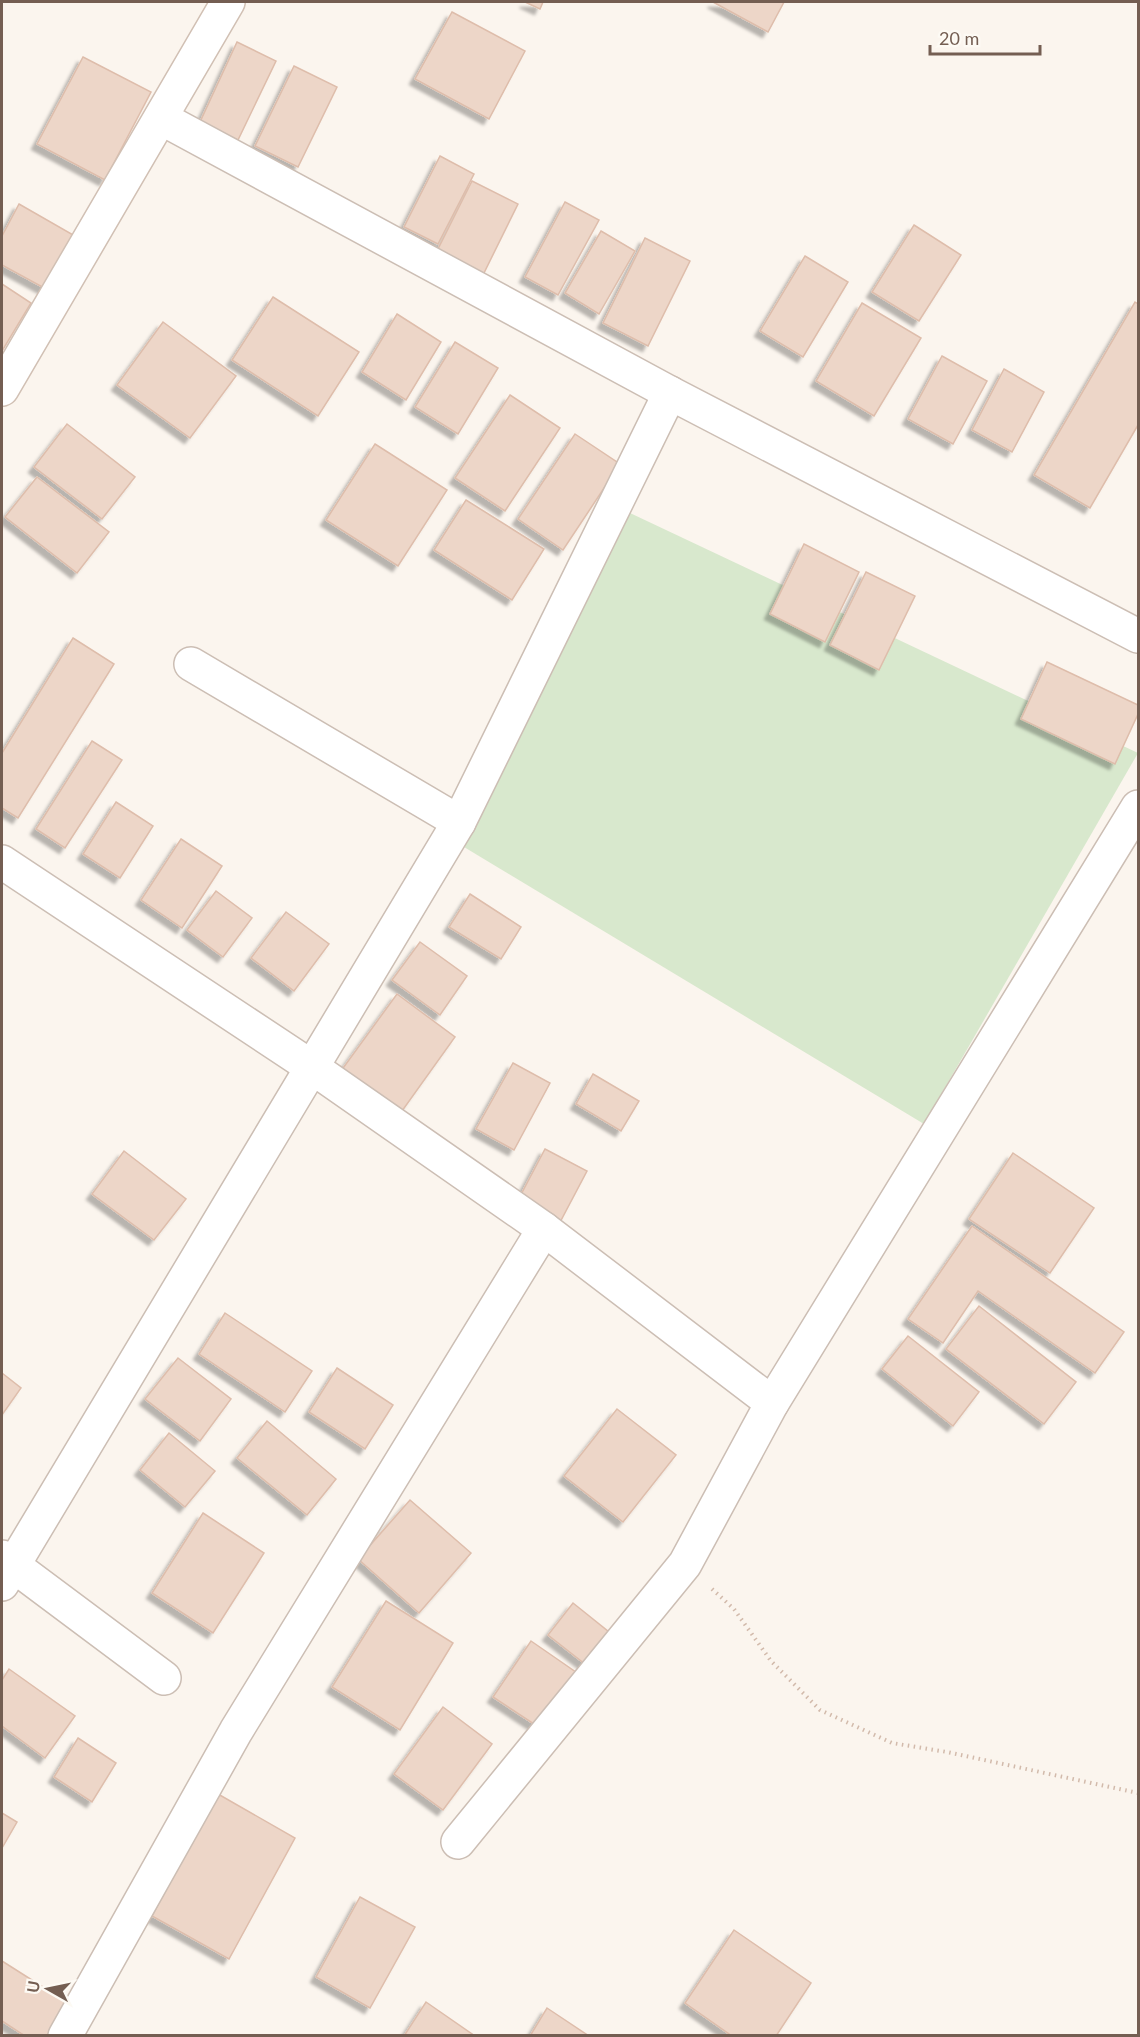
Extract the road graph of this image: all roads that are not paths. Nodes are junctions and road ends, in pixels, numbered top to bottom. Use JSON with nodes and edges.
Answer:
{"nodes":[{"id":1,"x":228,"y":2,"type":"edge"},
{"id":2,"x":161,"y":118,"type":"junction"},
{"id":3,"x":2,"y":389,"type":"edge"},
{"id":4,"x":670,"y":393,"type":"junction"},
{"id":5,"x":1138,"y":636,"type":"edge"},
{"id":6,"x":191,"y":664,"type":"dead end"},
{"id":7,"x":1138,"y":807,"type":"edge"},
{"id":8,"x":459,"y":822,"type":"junction"},
{"id":9,"x":2,"y":862,"type":"edge"},
{"id":10,"x":313,"y":1068,"type":"junction"},
{"id":11,"x":544,"y":1229,"type":"junction"},
{"id":12,"x":772,"y":1403,"type":"junction"},
{"id":13,"x":5,"y":1569,"type":"edge"},
{"id":14,"x":164,"y":1678,"type":"dead end"},
{"id":15,"x":458,"y":1842,"type":"dead end"},
{"id":16,"x":65,"y":2036,"type":"edge"}],
"edges":[{"from":1,"to":2,"type":"street"},
{"from":2,"to":3,"type":"street"},
{"from":2,"to":4,"type":"street"},
{"from":4,"to":5,"type":"street"},
{"from":4,"to":8,"type":"street"},
{"from":6,"to":8,"type":"street"},
{"from":7,"to":12,"type":"street"},
{"from":8,"to":10,"type":"street"},
{"from":9,"to":10,"type":"street"},
{"from":10,"to":11,"type":"street"},
{"from":10,"to":13,"type":"street"},
{"from":11,"to":12,"type":"street"},
{"from":11,"to":16,"type":"street"},
{"from":12,"to":15,"type":"street"},
{"from":13,"to":14,"type":"street"}]}
